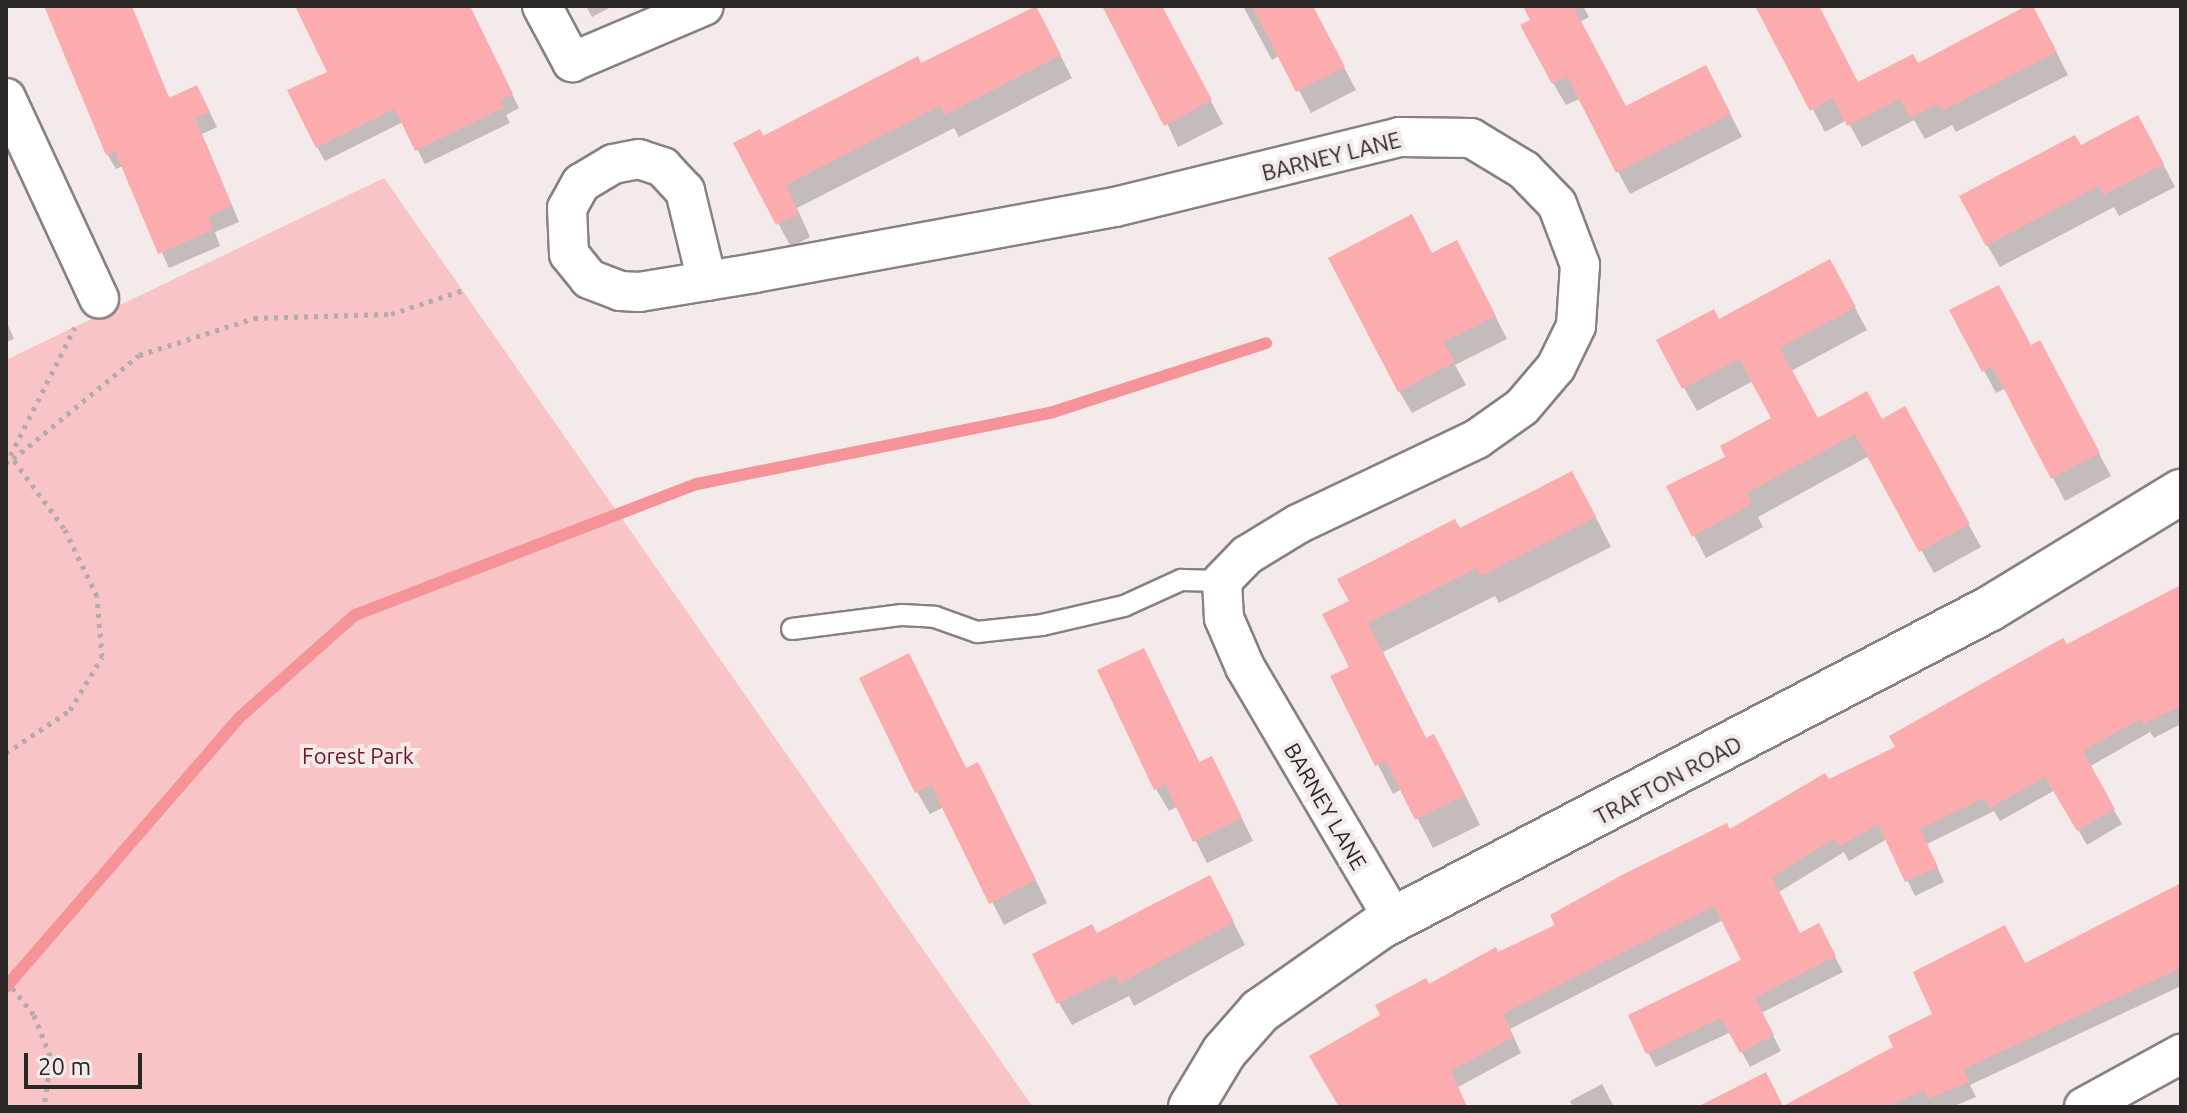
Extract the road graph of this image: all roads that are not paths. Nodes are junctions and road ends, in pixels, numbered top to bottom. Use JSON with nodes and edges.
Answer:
{"nodes":[{"id":1,"x":542,"y":6,"type":"edge"},
{"id":2,"x":704,"y":6,"type":"edge"},
{"id":3,"x":6,"y":98,"type":"edge"},
{"id":4,"x":707,"y":281,"type":"dead end"},
{"id":5,"x":99,"y":298,"type":"road end"},
{"id":6,"x":2181,"y":492,"type":"edge"},
{"id":7,"x":1222,"y":581,"type":"junction"},
{"id":8,"x":792,"y":629,"type":"dead end"},
{"id":9,"x":1394,"y":920,"type":"junction"},
{"id":10,"x":2181,"y":1054,"type":"edge"},
{"id":11,"x":1191,"y":1107,"type":"edge"},
{"id":12,"x":2084,"y":1107,"type":"edge"}],
"edges":[{"from":1,"to":2,"type":"street"},
{"from":3,"to":5,"type":"street"},
{"from":4,"to":7,"type":"street","name":"BARNEY LANE"},
{"from":6,"to":9,"type":"street","name":"TRAFTON ROAD"},
{"from":7,"to":8,"type":"lane"},
{"from":7,"to":9,"type":"street","name":"BARNEY LANE"},
{"from":9,"to":11,"type":"street","name":"TRAFTON ROAD"},
{"from":10,"to":12,"type":"street"}]}
